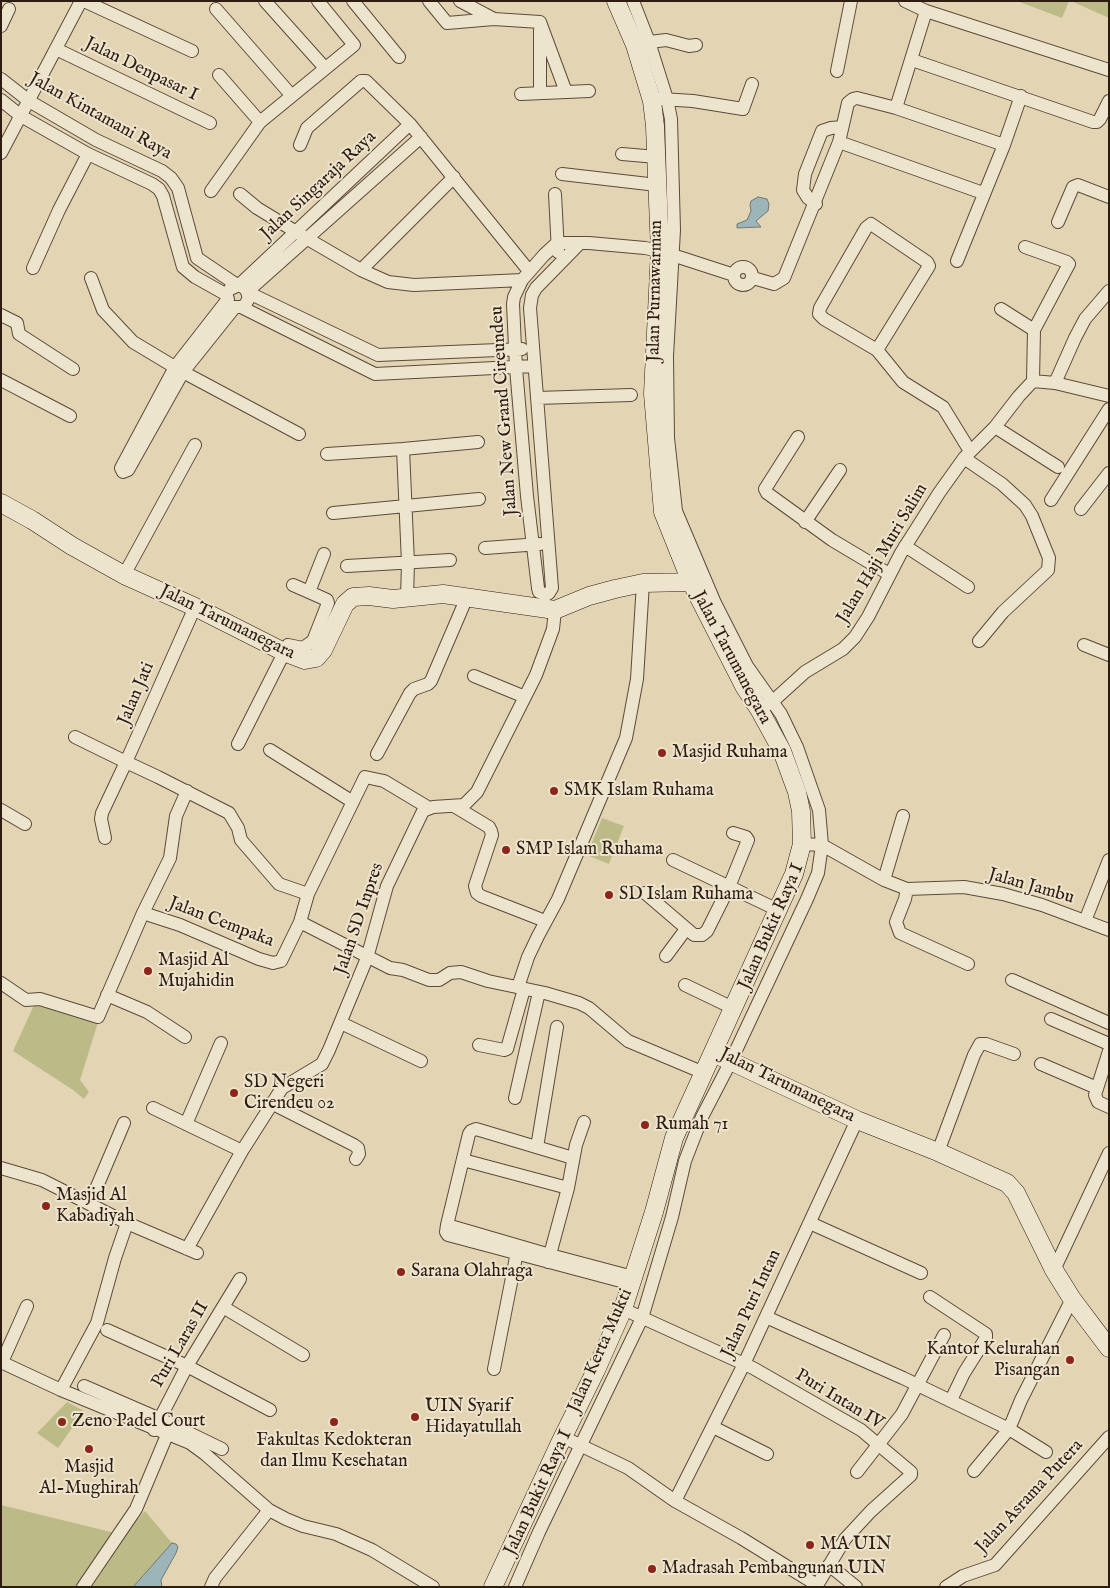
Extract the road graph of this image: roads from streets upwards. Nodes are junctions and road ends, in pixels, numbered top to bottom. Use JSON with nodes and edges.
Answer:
{"nodes":[{"id":1,"x":83,"y":1,"type":"edge"},
{"id":2,"x":265,"y":1,"type":"edge"},
{"id":3,"x":318,"y":1,"type":"edge"},
{"id":4,"x":353,"y":1,"type":"edge"},
{"id":5,"x":429,"y":1,"type":"edge"},
{"id":6,"x":460,"y":1,"type":"edge"},
{"id":7,"x":616,"y":1,"type":"edge"},
{"id":8,"x":633,"y":1,"type":"edge"},
{"id":9,"x":851,"y":1,"type":"edge"},
{"id":10,"x":905,"y":1,"type":"edge"},
{"id":11,"x":9,"y":9,"type":"dead end"},
{"id":12,"x":216,"y":9,"type":"dead end"},
{"id":13,"x":926,"y":10,"type":"junction"},
{"id":14,"x":494,"y":19,"type":"junction"},
{"id":15,"x":540,"y":22,"type":"junction"},
{"id":16,"x":1,"y":26,"type":"edge"},
{"id":17,"x":642,"y":44,"type":"junction"},
{"id":18,"x":696,"y":45,"type":"dead end"},
{"id":19,"x":56,"y":49,"type":"junction"},
{"id":20,"x":192,"y":51,"type":"dead end"},
{"id":21,"x":399,"y":57,"type":"dead end"},
{"id":22,"x":912,"y":60,"type":"junction"},
{"id":23,"x":325,"y":68,"type":"junction"},
{"id":24,"x":1109,"y":70,"type":"edge"},
{"id":25,"x":837,"y":71,"type":"dead end"},
{"id":26,"x":219,"y":75,"type":"dead end"},
{"id":27,"x":1,"y":79,"type":"edge"},
{"id":28,"x":752,"y":84,"type":"dead end"},
{"id":29,"x":589,"y":91,"type":"dead end"},
{"id":30,"x":566,"y":92,"type":"junction"},
{"id":31,"x":540,"y":93,"type":"junction"},
{"id":32,"x":521,"y":94,"type":"dead end"},
{"id":33,"x":292,"y":96,"type":"junction"},
{"id":34,"x":1021,"y":96,"type":"junction"},
{"id":35,"x":1,"y":100,"type":"edge"},
{"id":36,"x":660,"y":100,"type":"junction"},
{"id":37,"x":29,"y":101,"type":"junction"},
{"id":38,"x":1109,"y":101,"type":"edge"},
{"id":39,"x":896,"y":108,"type":"junction"},
{"id":40,"x":21,"y":116,"type":"junction"},
{"id":41,"x":260,"y":122,"type":"junction"},
{"id":42,"x":210,"y":123,"type":"dead end"},
{"id":43,"x":410,"y":124,"type":"junction"},
{"id":44,"x":842,"y":127,"type":"junction"},
{"id":45,"x":421,"y":137,"type":"junction"},
{"id":46,"x":839,"y":142,"type":"junction"},
{"id":47,"x":300,"y":145,"type":"dead end"},
{"id":48,"x":1004,"y":145,"type":"junction"},
{"id":49,"x":1,"y":153,"type":"edge"},
{"id":50,"x":88,"y":154,"type":"junction"},
{"id":51,"x":622,"y":154,"type":"dead end"},
{"id":52,"x":656,"y":157,"type":"junction"},
{"id":53,"x":362,"y":169,"type":"junction"},
{"id":54,"x":562,"y":174,"type":"dead end"},
{"id":55,"x":454,"y":177,"type":"junction"},
{"id":56,"x":371,"y":181,"type":"junction"},
{"id":57,"x":662,"y":183,"type":"junction"},
{"id":58,"x":178,"y":188,"type":"junction"},
{"id":59,"x":211,"y":191,"type":"dead end"},
{"id":60,"x":983,"y":193,"type":"junction"},
{"id":61,"x":240,"y":194,"type":"dead end"},
{"id":62,"x":555,"y":194,"type":"dead end"},
{"id":63,"x":163,"y":196,"type":"junction"},
{"id":64,"x":1109,"y":197,"type":"edge"},
{"id":65,"x":816,"y":204,"type":"junction"},
{"id":66,"x":1058,"y":222,"type":"dead end"},
{"id":67,"x":301,"y":235,"type":"junction"},
{"id":68,"x":557,"y":244,"type":"junction"},
{"id":69,"x":580,"y":244,"type":"junction"},
{"id":70,"x":1025,"y":247,"type":"dead end"},
{"id":71,"x":666,"y":253,"type":"junction"},
{"id":72,"x":957,"y":261,"type":"dead end"},
{"id":73,"x":559,"y":264,"type":"junction"},
{"id":74,"x":33,"y":268,"type":"dead end"},
{"id":75,"x":361,"y":270,"type":"junction"},
{"id":76,"x":525,"y":276,"type":"junction"},
{"id":77,"x":91,"y":278,"type":"dead end"},
{"id":78,"x":243,"y":289,"type":"junction"},
{"id":79,"x":1109,"y":291,"type":"edge"},
{"id":80,"x":233,"y":302,"type":"junction"},
{"id":81,"x":1001,"y":309,"type":"dead end"},
{"id":82,"x":1,"y":315,"type":"edge"},
{"id":83,"x":1034,"y":330,"type":"junction"},
{"id":84,"x":533,"y":348,"type":"junction"},
{"id":85,"x":515,"y":349,"type":"junction"},
{"id":86,"x":877,"y":350,"type":"junction"},
{"id":87,"x":661,"y":355,"type":"junction"},
{"id":88,"x":534,"y":366,"type":"junction"},
{"id":89,"x":516,"y":368,"type":"junction"},
{"id":90,"x":73,"y":369,"type":"dead end"},
{"id":91,"x":179,"y":369,"type":"junction"},
{"id":92,"x":1033,"y":381,"type":"junction"},
{"id":93,"x":2,"y":383,"type":"edge"},
{"id":94,"x":1055,"y":383,"type":"junction"},
{"id":95,"x":631,"y":395,"type":"dead end"},
{"id":96,"x":1109,"y":396,"type":"edge"},
{"id":97,"x":537,"y":398,"type":"junction"},
{"id":98,"x":1109,"y":409,"type":"edge"},
{"id":99,"x":70,"y":416,"type":"dead end"},
{"id":100,"x":995,"y":427,"type":"junction"},
{"id":101,"x":299,"y":434,"type":"dead end"},
{"id":102,"x":798,"y":437,"type":"dead end"},
{"id":103,"x":478,"y":442,"type":"dead end"},
{"id":104,"x":195,"y":446,"type":"dead end"},
{"id":105,"x":403,"y":450,"type":"junction"},
{"id":106,"x":327,"y":454,"type":"dead end"},
{"id":107,"x":967,"y":454,"type":"junction"},
{"id":108,"x":1058,"y":467,"type":"dead end"},
{"id":109,"x":840,"y":470,"type":"dead end"},
{"id":110,"x":1109,"y":472,"type":"edge"},
{"id":111,"x":479,"y":499,"type":"dead end"},
{"id":112,"x":1051,"y":500,"type":"dead end"},
{"id":113,"x":1,"y":503,"type":"edge"},
{"id":114,"x":405,"y":506,"type":"junction"},
{"id":115,"x":1081,"y":509,"type":"dead end"},
{"id":116,"x":333,"y":513,"type":"dead end"},
{"id":117,"x":805,"y":522,"type":"junction"},
{"id":118,"x":549,"y":543,"type":"junction"},
{"id":119,"x":532,"y":545,"type":"junction"},
{"id":120,"x":905,"y":546,"type":"junction"},
{"id":121,"x":485,"y":548,"type":"dead end"},
{"id":122,"x":324,"y":554,"type":"dead end"},
{"id":123,"x":450,"y":560,"type":"dead end"},
{"id":124,"x":408,"y":563,"type":"junction"},
{"id":125,"x":347,"y":566,"type":"dead end"},
{"id":126,"x":124,"y":574,"type":"junction"},
{"id":127,"x":889,"y":574,"type":"junction"},
{"id":128,"x":690,"y":582,"type":"junction"},
{"id":129,"x":644,"y":583,"type":"junction"},
{"id":130,"x":293,"y":585,"type":"dead end"},
{"id":131,"x":968,"y":587,"type":"dead end"},
{"id":132,"x":309,"y":592,"type":"junction"},
{"id":133,"x":467,"y":597,"type":"junction"},
{"id":134,"x":407,"y":598,"type":"junction"},
{"id":135,"x":195,"y":607,"type":"junction"},
{"id":136,"x":555,"y":610,"type":"junction"},
{"id":137,"x":979,"y":641,"type":"dead end"},
{"id":138,"x":1084,"y":645,"type":"dead end"},
{"id":139,"x":284,"y":652,"type":"junction"},
{"id":140,"x":1109,"y":655,"type":"edge"},
{"id":141,"x":474,"y":676,"type":"dead end"},
{"id":142,"x":525,"y":698,"type":"junction"},
{"id":143,"x":766,"y":705,"type":"junction"},
{"id":144,"x":75,"y":737,"type":"dead end"},
{"id":145,"x":238,"y":744,"type":"dead end"},
{"id":146,"x":270,"y":750,"type":"dead end"},
{"id":147,"x":377,"y":754,"type":"dead end"},
{"id":148,"x":126,"y":762,"type":"junction"},
{"id":149,"x":187,"y":791,"type":"junction"},
{"id":150,"x":353,"y":802,"type":"junction"},
{"id":151,"x":454,"y":806,"type":"junction"},
{"id":152,"x":429,"y":808,"type":"junction"},
{"id":153,"x":1,"y":810,"type":"edge"},
{"id":154,"x":819,"y":810,"type":"junction"},
{"id":155,"x":801,"y":811,"type":"junction"},
{"id":156,"x":903,"y":816,"type":"dead end"},
{"id":157,"x":25,"y":824,"type":"dead end"},
{"id":158,"x":732,"y":833,"type":"dead end"},
{"id":159,"x":105,"y":838,"type":"dead end"},
{"id":160,"x":812,"y":844,"type":"junction"},
{"id":161,"x":673,"y":860,"type":"dead end"},
{"id":162,"x":1109,"y":860,"type":"edge"},
{"id":163,"x":884,"y":880,"type":"junction"},
{"id":164,"x":729,"y":887,"type":"junction"},
{"id":165,"x":907,"y":889,"type":"junction"},
{"id":166,"x":645,"y":893,"type":"dead end"},
{"id":167,"x":308,"y":894,"type":"junction"},
{"id":168,"x":778,"y":910,"type":"junction"},
{"id":169,"x":143,"y":913,"type":"junction"},
{"id":170,"x":540,"y":919,"type":"dead end"},
{"id":171,"x":1086,"y":921,"type":"junction"},
{"id":172,"x":300,"y":922,"type":"junction"},
{"id":173,"x":686,"y":929,"type":"junction"},
{"id":174,"x":1109,"y":930,"type":"edge"},
{"id":175,"x":666,"y":956,"type":"dead end"},
{"id":176,"x":367,"y":958,"type":"junction"},
{"id":177,"x":968,"y":964,"type":"dead end"},
{"id":178,"x":1012,"y":980,"type":"dead end"},
{"id":179,"x":1,"y":983,"type":"edge"},
{"id":180,"x":685,"y":984,"type":"dead end"},
{"id":181,"x":521,"y":988,"type":"junction"},
{"id":182,"x":539,"y":992,"type":"junction"},
{"id":183,"x":107,"y":995,"type":"junction"},
{"id":184,"x":733,"y":1008,"type":"junction"},
{"id":185,"x":1051,"y":1019,"type":"dead end"},
{"id":186,"x":341,"y":1023,"type":"junction"},
{"id":187,"x":1109,"y":1023,"type":"edge"},
{"id":188,"x":557,"y":1027,"type":"dead end"},
{"id":189,"x":185,"y":1037,"type":"dead end"},
{"id":190,"x":222,"y":1043,"type":"dead end"},
{"id":191,"x":479,"y":1044,"type":"dead end"},
{"id":192,"x":1109,"y":1044,"type":"edge"},
{"id":193,"x":1109,"y":1051,"type":"edge"},
{"id":194,"x":1014,"y":1054,"type":"dead end"},
{"id":195,"x":722,"y":1057,"type":"junction"},
{"id":196,"x":421,"y":1061,"type":"dead end"},
{"id":197,"x":1042,"y":1064,"type":"dead end"},
{"id":198,"x":704,"y":1074,"type":"junction"},
{"id":199,"x":1097,"y":1088,"type":"junction"},
{"id":200,"x":515,"y":1098,"type":"dead end"},
{"id":201,"x":272,"y":1103,"type":"junction"},
{"id":202,"x":1109,"y":1107,"type":"edge"},
{"id":203,"x":153,"y":1108,"type":"dead end"},
{"id":204,"x":857,"y":1120,"type":"junction"},
{"id":205,"x":584,"y":1122,"type":"dead end"},
{"id":206,"x":124,"y":1124,"type":"dead end"},
{"id":207,"x":186,"y":1124,"type":"junction"},
{"id":208,"x":537,"y":1147,"type":"junction"},
{"id":209,"x":242,"y":1151,"type":"junction"},
{"id":210,"x":938,"y":1152,"type":"junction"},
{"id":211,"x":1109,"y":1153,"type":"edge"},
{"id":212,"x":573,"y":1158,"type":"junction"},
{"id":213,"x":356,"y":1159,"type":"dead end"},
{"id":214,"x":463,"y":1160,"type":"junction"},
{"id":215,"x":1,"y":1168,"type":"edge"},
{"id":216,"x":568,"y":1188,"type":"junction"},
{"id":217,"x":90,"y":1203,"type":"junction"},
{"id":218,"x":654,"y":1212,"type":"junction"},
{"id":219,"x":672,"y":1217,"type":"junction"},
{"id":220,"x":810,"y":1222,"type":"junction"},
{"id":221,"x":127,"y":1223,"type":"junction"},
{"id":222,"x":518,"y":1249,"type":"junction"},
{"id":223,"x":549,"y":1258,"type":"junction"},
{"id":224,"x":1054,"y":1270,"type":"junction"},
{"id":225,"x":921,"y":1273,"type":"dead end"},
{"id":226,"x":240,"y":1279,"type":"dead end"},
{"id":227,"x":632,"y":1280,"type":"junction"},
{"id":228,"x":930,"y":1297,"type":"dead end"},
{"id":229,"x":1072,"y":1299,"type":"junction"},
{"id":230,"x":27,"y":1306,"type":"dead end"},
{"id":231,"x":223,"y":1307,"type":"junction"},
{"id":232,"x":624,"y":1309,"type":"junction"},
{"id":233,"x":766,"y":1316,"type":"junction"},
{"id":234,"x":642,"y":1318,"type":"junction"},
{"id":235,"x":107,"y":1330,"type":"dead end"},
{"id":236,"x":944,"y":1335,"type":"dead end"},
{"id":237,"x":1109,"y":1348,"type":"edge"},
{"id":238,"x":303,"y":1355,"type":"dead end"},
{"id":239,"x":1,"y":1362,"type":"edge"},
{"id":240,"x":744,"y":1364,"type":"junction"},
{"id":241,"x":187,"y":1366,"type":"junction"},
{"id":242,"x":494,"y":1369,"type":"dead end"},
{"id":243,"x":596,"y":1370,"type":"junction"},
{"id":244,"x":614,"y":1376,"type":"junction"},
{"id":245,"x":918,"y":1385,"type":"junction"},
{"id":246,"x":84,"y":1386,"type":"dead end"},
{"id":247,"x":61,"y":1390,"type":"junction"},
{"id":248,"x":950,"y":1400,"type":"junction"},
{"id":249,"x":270,"y":1410,"type":"dead end"},
{"id":250,"x":151,"y":1422,"type":"junction"},
{"id":251,"x":713,"y":1427,"type":"junction"},
{"id":252,"x":1009,"y":1429,"type":"junction"},
{"id":253,"x":167,"y":1435,"type":"junction"},
{"id":254,"x":1109,"y":1437,"type":"edge"},
{"id":255,"x":561,"y":1441,"type":"junction"},
{"id":256,"x":878,"y":1444,"type":"junction"},
{"id":257,"x":222,"y":1449,"type":"dead end"},
{"id":258,"x":579,"y":1449,"type":"junction"},
{"id":259,"x":1046,"y":1452,"type":"dead end"},
{"id":260,"x":768,"y":1454,"type":"dead end"},
{"id":261,"x":974,"y":1470,"type":"dead end"},
{"id":262,"x":857,"y":1472,"type":"dead end"},
{"id":263,"x":675,"y":1501,"type":"junction"},
{"id":264,"x":269,"y":1510,"type":"junction"},
{"id":265,"x":829,"y":1566,"type":"junction"},
{"id":266,"x":817,"y":1586,"type":"edge"},
{"id":267,"x":83,"y":1587,"type":"edge"},
{"id":268,"x":211,"y":1587,"type":"edge"},
{"id":269,"x":433,"y":1587,"type":"edge"},
{"id":270,"x":493,"y":1587,"type":"edge"},
{"id":271,"x":515,"y":1587,"type":"edge"},
{"id":272,"x":856,"y":1587,"type":"edge"},
{"id":273,"x":946,"y":1587,"type":"edge"}],
"edges":[{"from":1,"to":19,"type":"street"},
{"from":1,"to":20,"type":"street"},
{"from":2,"to":23,"type":"street"},
{"from":3,"to":23,"type":"street"},
{"from":4,"to":21,"type":"street"},
{"from":5,"to":14,"type":"street"},
{"from":6,"to":14,"type":"street"},
{"from":7,"to":17,"type":"street","name":"Jalan Purnawarman"},
{"from":8,"to":17,"type":"street"},
{"from":9,"to":25,"type":"street"},
{"from":10,"to":13,"type":"street"},
{"from":11,"to":16,"type":"street"},
{"from":12,"to":33,"type":"street"},
{"from":13,"to":22,"type":"street"},
{"from":13,"to":24,"type":"street"},
{"from":14,"to":15,"type":"street"},
{"from":15,"to":30,"type":"street"},
{"from":15,"to":31,"type":"street"},
{"from":17,"to":18,"type":"street"},
{"from":17,"to":36,"type":"street","name":"Jalan Purnawarman"},
{"from":19,"to":37,"type":"street"},
{"from":19,"to":42,"type":"street","name":"Jalan Denpasar I"},
{"from":22,"to":34,"type":"street"},
{"from":22,"to":39,"type":"street"},
{"from":23,"to":33,"type":"street"},
{"from":26,"to":41,"type":"street"},
{"from":27,"to":37,"type":"street","name":"Jalan Kintamani Raya"},
{"from":28,"to":36,"type":"street"},
{"from":29,"to":30,"type":"street"},
{"from":30,"to":31,"type":"street"},
{"from":31,"to":32,"type":"street"},
{"from":33,"to":41,"type":"street"},
{"from":34,"to":38,"type":"street"},
{"from":34,"to":48,"type":"street"},
{"from":35,"to":40,"type":"street","name":"Jalan Kintamani Raya"},
{"from":36,"to":52,"type":"street","name":"Jalan Purnawarman"},
{"from":36,"to":57,"type":"street"},
{"from":37,"to":40,"type":"street"},
{"from":37,"to":58,"type":"street","name":"Jalan Kintamani Raya"},
{"from":39,"to":44,"type":"street"},
{"from":39,"to":48,"type":"street"},
{"from":40,"to":49,"type":"street"},
{"from":40,"to":50,"type":"street","name":"Jalan Kintamani Raya"},
{"from":41,"to":59,"type":"street"},
{"from":43,"to":45,"type":"street"},
{"from":43,"to":47,"type":"street"},
{"from":43,"to":53,"type":"street","name":"Jalan Singaraja Raya"},
{"from":44,"to":46,"type":"street"},
{"from":44,"to":65,"type":"street"},
{"from":45,"to":55,"type":"street"},
{"from":45,"to":56,"type":"street","name":"Jalan Singaraja Raya"},
{"from":46,"to":60,"type":"street"},
{"from":46,"to":65,"type":"street"},
{"from":48,"to":60,"type":"street"},
{"from":50,"to":63,"type":"street","name":"Jalan Kintamani Raya"},
{"from":50,"to":74,"type":"street"},
{"from":51,"to":52,"type":"street"},
{"from":52,"to":57,"type":"street","name":"Jalan Purnawarman"},
{"from":53,"to":56,"type":"street"},
{"from":53,"to":67,"type":"street","name":"Jalan Singaraja Raya"},
{"from":54,"to":57,"type":"street"},
{"from":55,"to":75,"type":"street"},
{"from":55,"to":76,"type":"street"},
{"from":56,"to":67,"type":"street","name":"Jalan Singaraja Raya"},
{"from":57,"to":71,"type":"street","name":"Jalan Purnawarman"},
{"from":58,"to":63,"type":"street"},
{"from":58,"to":78,"type":"street","name":"Jalan Kintamani Raya"},
{"from":60,"to":72,"type":"street"},
{"from":61,"to":67,"type":"street"},
{"from":62,"to":68,"type":"street"},
{"from":63,"to":80,"type":"street"},
{"from":64,"to":66,"type":"street"},
{"from":65,"to":71,"type":"street"},
{"from":67,"to":75,"type":"street"},
{"from":67,"to":78,"type":"street","name":"Jalan Singaraja Raya"},
{"from":68,"to":69,"type":"street"},
{"from":68,"to":73,"type":"street"},
{"from":68,"to":76,"type":"street","name":"Jalan New Grand Cireundeu"},
{"from":69,"to":71,"type":"street"},
{"from":69,"to":73,"type":"street"},
{"from":70,"to":83,"type":"street"},
{"from":71,"to":87,"type":"street","name":"Jalan Purnawarman"},
{"from":73,"to":84,"type":"street"},
{"from":75,"to":76,"type":"street"},
{"from":76,"to":85,"type":"street","name":"Jalan New Grand Cireundeu"},
{"from":77,"to":91,"type":"street"},
{"from":78,"to":80,"type":"street","name":"Jalan Singaraja Raya"},
{"from":78,"to":80,"type":"street"},
{"from":78,"to":85,"type":"street","name":"Jalan Kintamani Raya"},
{"from":79,"to":94,"type":"street"},
{"from":80,"to":89,"type":"street"},
{"from":80,"to":91,"type":"street"},
{"from":81,"to":83,"type":"street"},
{"from":82,"to":90,"type":"street"},
{"from":83,"to":92,"type":"street"},
{"from":84,"to":85,"type":"street","name":"Jalan Kintamani Raya"},
{"from":84,"to":88,"type":"street"},
{"from":85,"to":89,"type":"street","name":"Jalan New Grand Cireundeu"},
{"from":86,"to":86,"type":"street"},
{"from":86,"to":107,"type":"street"},
{"from":87,"to":128,"type":"street","name":"Jalan Purnawarman"},
{"from":87,"to":143,"type":"street","name":"Jalan Bukit Raya I"},
{"from":88,"to":89,"type":"street"},
{"from":88,"to":97,"type":"street"},
{"from":89,"to":119,"type":"street","name":"Jalan New Grand Cireundeu"},
{"from":91,"to":91,"type":"street"},
{"from":91,"to":101,"type":"street"},
{"from":92,"to":94,"type":"street"},
{"from":92,"to":100,"type":"street","name":"Jalan Haji Muri Salim"},
{"from":93,"to":99,"type":"street"},
{"from":94,"to":96,"type":"street"},
{"from":95,"to":97,"type":"street"},
{"from":97,"to":118,"type":"street"},
{"from":98,"to":112,"type":"street"},
{"from":100,"to":107,"type":"street","name":"Jalan Haji Muri Salim"},
{"from":100,"to":108,"type":"street"},
{"from":102,"to":117,"type":"street"},
{"from":103,"to":105,"type":"street","name":"Jalan New Grand Cireundeu"},
{"from":104,"to":126,"type":"street"},
{"from":105,"to":106,"type":"street","name":"Jalan New Grand Cireundeu"},
{"from":105,"to":114,"type":"street"},
{"from":107,"to":120,"type":"street","name":"Jalan Haji Muri Salim"},
{"from":107,"to":137,"type":"street"},
{"from":109,"to":117,"type":"street"},
{"from":110,"to":115,"type":"street"},
{"from":111,"to":114,"type":"street","name":"Jalan New Grand Cireundeu"},
{"from":113,"to":126,"type":"street","name":"Jalan Tarumanegara"},
{"from":114,"to":116,"type":"street","name":"Jalan New Grand Cireundeu"},
{"from":114,"to":124,"type":"street"},
{"from":117,"to":127,"type":"street"},
{"from":118,"to":119,"type":"street"},
{"from":118,"to":119,"type":"street","name":"Jalan New Grand Cireundeu"},
{"from":119,"to":121,"type":"street"},
{"from":120,"to":127,"type":"street","name":"Jalan Haji Muri Salim"},
{"from":120,"to":131,"type":"street"},
{"from":122,"to":132,"type":"street"},
{"from":123,"to":124,"type":"street"},
{"from":124,"to":125,"type":"street"},
{"from":124,"to":134,"type":"street"},
{"from":126,"to":135,"type":"street","name":"Jalan Tarumanegara"},
{"from":127,"to":143,"type":"street","name":"Jalan Haji Muri Salim"},
{"from":128,"to":129,"type":"street","name":"Jalan Tarumanegara"},
{"from":128,"to":143,"type":"street","name":"Jalan Tarumanegara"},
{"from":129,"to":136,"type":"street","name":"Jalan Tarumanegara"},
{"from":129,"to":181,"type":"street"},
{"from":130,"to":132,"type":"street"},
{"from":132,"to":139,"type":"street"},
{"from":133,"to":134,"type":"street","name":"Jalan Tarumanegara"},
{"from":133,"to":136,"type":"street","name":"Jalan Tarumanegara"},
{"from":133,"to":147,"type":"street"},
{"from":134,"to":139,"type":"street","name":"Jalan Tarumanegara"},
{"from":135,"to":139,"type":"street","name":"Jalan Tarumanegara"},
{"from":135,"to":148,"type":"street","name":"Jalan Jati"},
{"from":136,"to":142,"type":"street"},
{"from":138,"to":140,"type":"street"},
{"from":139,"to":145,"type":"street"},
{"from":141,"to":142,"type":"street"},
{"from":142,"to":151,"type":"street"},
{"from":143,"to":154,"type":"street","name":"Jalan Bukit Raya I"},
{"from":143,"to":155,"type":"street","name":"Jalan Tarumanegara"},
{"from":144,"to":148,"type":"street"},
{"from":146,"to":150,"type":"street"},
{"from":148,"to":149,"type":"street"},
{"from":148,"to":159,"type":"street","name":"Jalan Jati"},
{"from":149,"to":167,"type":"street"},
{"from":149,"to":169,"type":"street"},
{"from":150,"to":152,"type":"street","name":"Jalan Cempaka"},
{"from":150,"to":167,"type":"street","name":"Jalan Cempaka"},
{"from":151,"to":152,"type":"street"},
{"from":151,"to":170,"type":"street"},
{"from":152,"to":176,"type":"street","name":"Jalan SD Inpres"},
{"from":153,"to":157,"type":"street"},
{"from":154,"to":155,"type":"street"},
{"from":154,"to":160,"type":"street","name":"Jalan Bukit Raya I"},
{"from":155,"to":160,"type":"street","name":"Jalan Tarumanegara"},
{"from":156,"to":163,"type":"street"},
{"from":158,"to":164,"type":"street"},
{"from":160,"to":163,"type":"street","name":"Jalan Jambu"},
{"from":160,"to":168,"type":"street","name":"Jalan Tarumanegara"},
{"from":160,"to":195,"type":"street","name":"Jalan Bukit Raya I"},
{"from":161,"to":164,"type":"street"},
{"from":162,"to":171,"type":"street"},
{"from":163,"to":165,"type":"street","name":"Jalan Jambu"},
{"from":164,"to":168,"type":"street"},
{"from":164,"to":173,"type":"street"},
{"from":165,"to":171,"type":"street","name":"Jalan Jambu"},
{"from":165,"to":177,"type":"street"},
{"from":166,"to":173,"type":"street"},
{"from":167,"to":172,"type":"street","name":"Jalan Cempaka"},
{"from":168,"to":184,"type":"street","name":"Jalan Tarumanegara"},
{"from":169,"to":172,"type":"street","name":"Jalan Cempaka"},
{"from":169,"to":183,"type":"street","name":"Jalan Cempaka"},
{"from":171,"to":174,"type":"street","name":"Jalan Jambu"},
{"from":172,"to":176,"type":"street"},
{"from":173,"to":175,"type":"street"},
{"from":176,"to":181,"type":"street"},
{"from":176,"to":186,"type":"street","name":"Jalan SD Inpres"},
{"from":178,"to":187,"type":"street"},
{"from":179,"to":183,"type":"street","name":"Jalan Cempaka"},
{"from":180,"to":184,"type":"street"},
{"from":181,"to":182,"type":"street"},
{"from":181,"to":191,"type":"street"},
{"from":182,"to":198,"type":"street"},
{"from":182,"to":200,"type":"street"},
{"from":183,"to":189,"type":"street"},
{"from":184,"to":195,"type":"street","name":"Jalan Tarumanegara"},
{"from":185,"to":192,"type":"street"},
{"from":186,"to":196,"type":"street"},
{"from":186,"to":201,"type":"street","name":"Jalan SD Inpres"},
{"from":188,"to":208,"type":"street"},
{"from":190,"to":207,"type":"street"},
{"from":193,"to":199,"type":"street"},
{"from":194,"to":210,"type":"street"},
{"from":195,"to":198,"type":"street","name":"Jalan Kerta Mukti"},
{"from":195,"to":204,"type":"street","name":"Jalan Tarumanegara"},
{"from":195,"to":219,"type":"street","name":"Jalan Bukit Raya I"},
{"from":197,"to":199,"type":"street"},
{"from":198,"to":218,"type":"street","name":"Jalan Kerta Mukti"},
{"from":199,"to":202,"type":"street"},
{"from":201,"to":209,"type":"street","name":"Jalan SD Inpres"},
{"from":201,"to":213,"type":"street"},
{"from":203,"to":207,"type":"street"},
{"from":204,"to":210,"type":"street","name":"Jalan Tarumanegara"},
{"from":204,"to":220,"type":"street","name":"Jalan Puri Intan"},
{"from":205,"to":212,"type":"street"},
{"from":206,"to":217,"type":"street"},
{"from":207,"to":209,"type":"street"},
{"from":208,"to":212,"type":"street"},
{"from":208,"to":214,"type":"street"},
{"from":209,"to":221,"type":"street","name":"Jalan SD Inpres"},
{"from":210,"to":224,"type":"street","name":"Jalan Tarumanegara"},
{"from":211,"to":224,"type":"street"},
{"from":212,"to":216,"type":"street"},
{"from":214,"to":216,"type":"street"},
{"from":214,"to":222,"type":"street"},
{"from":215,"to":217,"type":"street","name":"Jalan SD Inpres"},
{"from":216,"to":223,"type":"street"},
{"from":217,"to":221,"type":"street","name":"Jalan SD Inpres"},
{"from":218,"to":219,"type":"street"},
{"from":218,"to":227,"type":"street","name":"Jalan Kerta Mukti"},
{"from":219,"to":234,"type":"street","name":"Jalan Bukit Raya I"},
{"from":220,"to":225,"type":"street"},
{"from":220,"to":233,"type":"street","name":"Jalan Puri Intan"},
{"from":221,"to":247,"type":"street"},
{"from":222,"to":223,"type":"street"},
{"from":222,"to":242,"type":"street"},
{"from":223,"to":227,"type":"street"},
{"from":224,"to":229,"type":"street","name":"Jalan Tarumanegara"},
{"from":226,"to":231,"type":"street","name":"Puri Laras II"},
{"from":227,"to":232,"type":"street","name":"Jalan Kerta Mukti"},
{"from":228,"to":248,"type":"street"},
{"from":229,"to":237,"type":"street","name":"Jalan Tarumanegara"},
{"from":229,"to":252,"type":"street"},
{"from":230,"to":239,"type":"street"},
{"from":231,"to":238,"type":"street"},
{"from":231,"to":241,"type":"street","name":"Puri Laras II"},
{"from":232,"to":234,"type":"street","name":"Puri Intan IV"},
{"from":232,"to":243,"type":"street","name":"Jalan Kerta Mukti"},
{"from":233,"to":240,"type":"street","name":"Jalan Puri Intan"},
{"from":233,"to":245,"type":"street"},
{"from":234,"to":240,"type":"street","name":"Puri Intan IV"},
{"from":234,"to":244,"type":"street","name":"Jalan Bukit Raya I"},
{"from":235,"to":241,"type":"street"},
{"from":236,"to":245,"type":"street"},
{"from":239,"to":247,"type":"street"},
{"from":240,"to":251,"type":"street","name":"Jalan Puri Intan"},
{"from":240,"to":256,"type":"street","name":"Puri Intan IV"},
{"from":241,"to":249,"type":"street"},
{"from":241,"to":250,"type":"street","name":"Puri Laras II"},
{"from":243,"to":244,"type":"street"},
{"from":243,"to":255,"type":"street","name":"Jalan Kerta Mukti"},
{"from":244,"to":258,"type":"street","name":"Jalan Bukit Raya I"},
{"from":245,"to":248,"type":"street"},
{"from":245,"to":256,"type":"street"},
{"from":246,"to":250,"type":"street"},
{"from":247,"to":250,"type":"street"},
{"from":248,"to":252,"type":"street"},
{"from":250,"to":253,"type":"street"},
{"from":250,"to":257,"type":"street"},
{"from":251,"to":260,"type":"street"},
{"from":251,"to":263,"type":"street","name":"Jalan Puri Intan"},
{"from":252,"to":259,"type":"street"},
{"from":252,"to":261,"type":"street"},
{"from":253,"to":264,"type":"street"},
{"from":253,"to":267,"type":"street"},
{"from":254,"to":273,"type":"street","name":"Jalan Asrama Putera"},
{"from":255,"to":258,"type":"street"},
{"from":255,"to":270,"type":"street","name":"Jalan Kerta Mukti"},
{"from":256,"to":262,"type":"street"},
{"from":256,"to":265,"type":"street","name":"Puri Intan IV"},
{"from":258,"to":263,"type":"street"},
{"from":258,"to":271,"type":"street","name":"Jalan Bukit Raya I"},
{"from":263,"to":266,"type":"street"},
{"from":264,"to":268,"type":"street"},
{"from":264,"to":269,"type":"street"},
{"from":265,"to":266,"type":"street"},
{"from":265,"to":272,"type":"street"}]}
